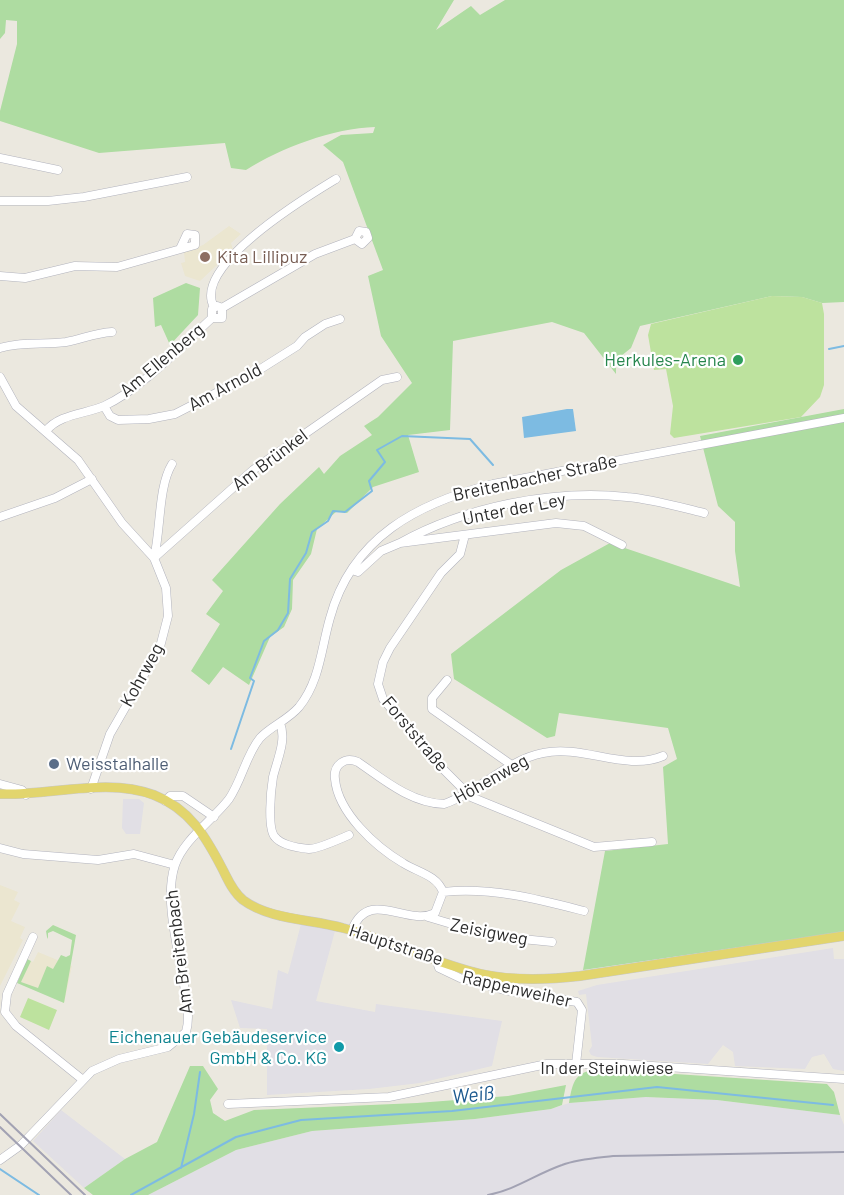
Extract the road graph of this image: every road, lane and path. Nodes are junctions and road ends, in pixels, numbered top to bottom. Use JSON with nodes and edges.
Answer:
{"nodes":[{"id":1,"x":0,"y":158,"type":"edge"},
{"id":2,"x":58,"y":170,"type":"dead end"},
{"id":3,"x":187,"y":177,"type":"dead end"},
{"id":4,"x":336,"y":179,"type":"dead end"},
{"id":5,"x":0,"y":201,"type":"edge"},
{"id":6,"x":355,"y":239,"type":"dead end"},
{"id":7,"x":180,"y":249,"type":"dead end"},
{"id":8,"x":0,"y":276,"type":"edge"},
{"id":9,"x":218,"y":308,"type":"junction"},
{"id":10,"x":340,"y":319,"type":"dead end"},
{"id":11,"x":112,"y":332,"type":"dead end"},
{"id":12,"x":0,"y":348,"type":"edge"},
{"id":13,"x":0,"y":377,"type":"edge"},
{"id":14,"x":397,"y":377,"type":"dead end"},
{"id":15,"x":2,"y":390,"type":"edge"},
{"id":16,"x":104,"y":406,"type":"junction"},
{"id":17,"x":844,"y":418,"type":"edge"},
{"id":18,"x":46,"y":431,"type":"junction"},
{"id":19,"x":172,"y":464,"type":"dead end"},
{"id":20,"x":92,"y":479,"type":"junction"},
{"id":21,"x":704,"y":513,"type":"dead end"},
{"id":22,"x":0,"y":518,"type":"edge"},
{"id":23,"x":465,"y":535,"type":"junction"},
{"id":24,"x":400,"y":543,"type":"junction"},
{"id":25,"x":622,"y":545,"type":"dead end"},
{"id":26,"x":154,"y":558,"type":"junction"},
{"id":27,"x":352,"y":570,"type":"junction"},
{"id":28,"x":447,"y":680,"type":"dead end"},
{"id":29,"x":280,"y":723,"type":"junction"},
{"id":30,"x":663,"y":756,"type":"dead end"},
{"id":31,"x":513,"y":766,"type":"junction"},
{"id":32,"x":0,"y":784,"type":"edge"},
{"id":33,"x":91,"y":789,"type":"junction"},
{"id":34,"x":466,"y":793,"type":"junction"},
{"id":35,"x":0,"y":794,"type":"edge"},
{"id":36,"x":26,"y":795,"type":"junction"},
{"id":37,"x":165,"y":801,"type":"junction"},
{"id":38,"x":214,"y":817,"type":"junction"},
{"id":39,"x":202,"y":830,"type":"junction"},
{"id":40,"x":349,"y":835,"type":"dead end"},
{"id":41,"x":652,"y":842,"type":"dead end"},
{"id":42,"x":0,"y":848,"type":"edge"},
{"id":43,"x":175,"y":865,"type":"junction"},
{"id":44,"x":443,"y":892,"type":"junction"},
{"id":45,"x":584,"y":911,"type":"dead end"},
{"id":46,"x":428,"y":917,"type":"junction"},
{"id":47,"x":352,"y":930,"type":"junction"},
{"id":48,"x":33,"y":936,"type":"dead end"},
{"id":49,"x":844,"y":936,"type":"edge"},
{"id":50,"x":552,"y":942,"type":"dead end"},
{"id":51,"x":436,"y":959,"type":"junction"},
{"id":52,"x":576,"y":1064,"type":"junction"},
{"id":53,"x":844,"y":1079,"type":"edge"},
{"id":54,"x":83,"y":1080,"type":"junction"},
{"id":55,"x":228,"y":1104,"type":"dead end"},
{"id":56,"x":0,"y":1160,"type":"edge"}],
"edges":[{"from":1,"to":2,"type":"street"},
{"from":3,"to":5,"type":"street"},
{"from":4,"to":9,"type":"street","name":"Am Ellenberg"},
{"from":6,"to":9,"type":"street"},
{"from":7,"to":8,"type":"street"},
{"from":9,"to":16,"type":"street","name":"Am Ellenberg"},
{"from":10,"to":16,"type":"street","name":"Am Arnold"},
{"from":11,"to":12,"type":"street"},
{"from":13,"to":15,"type":"street","name":"Kohrweg"},
{"from":14,"to":26,"type":"street","name":"Am Brünkel"},
{"from":15,"to":18,"type":"street","name":"Kohrweg"},
{"from":16,"to":18,"type":"street","name":"Am Ellenberg"},
{"from":17,"to":27,"type":"street","name":"Breitenbacher Straße"},
{"from":18,"to":20,"type":"street","name":"Kohrweg"},
{"from":19,"to":26,"type":"street"},
{"from":20,"to":22,"type":"street"},
{"from":20,"to":26,"type":"street","name":"Kohrweg"},
{"from":21,"to":24,"type":"street","name":"Unter der Ley"},
{"from":23,"to":24,"type":"street"},
{"from":23,"to":25,"type":"street"},
{"from":23,"to":34,"type":"street","name":"Forststraße"},
{"from":24,"to":27,"type":"street","name":"Unter der Ley"},
{"from":26,"to":33,"type":"street","name":"Kohrweg"},
{"from":27,"to":29,"type":"street","name":"Breitenbacher Straße"},
{"from":28,"to":31,"type":"street"},
{"from":29,"to":38,"type":"street","name":"Breitenbacher Straße"},
{"from":29,"to":40,"type":"street"},
{"from":30,"to":31,"type":"street","name":"Höhenweg"},
{"from":31,"to":34,"type":"street","name":"Höhenweg"},
{"from":32,"to":36,"type":"street"},
{"from":33,"to":36,"type":"main road","name":"Hauptstraße"},
{"from":33,"to":37,"type":"main road","name":"Hauptstraße"},
{"from":34,"to":41,"type":"street","name":"Forststraße"},
{"from":34,"to":44,"type":"street","name":"Höhenweg"},
{"from":35,"to":36,"type":"main road","name":"Hauptstraße"},
{"from":37,"to":38,"type":"street"},
{"from":37,"to":39,"type":"main road","name":"Hauptstraße"},
{"from":38,"to":39,"type":"street","name":"Breitenbacher Straße"},
{"from":39,"to":43,"type":"street","name":"Am Breitenbach"},
{"from":39,"to":47,"type":"main road","name":"Hauptstraße"},
{"from":42,"to":43,"type":"street"},
{"from":43,"to":54,"type":"street","name":"Am Breitenbach"},
{"from":44,"to":45,"type":"street"},
{"from":44,"to":46,"type":"street"},
{"from":46,"to":47,"type":"street"},
{"from":46,"to":50,"type":"street","name":"Zeisigweg"},
{"from":47,"to":51,"type":"main road","name":"Hauptstraße"},
{"from":48,"to":54,"type":"street"},
{"from":49,"to":51,"type":"main road","name":"Hauptstraße"},
{"from":51,"to":52,"type":"street","name":"Rappenweiher"},
{"from":52,"to":53,"type":"street","name":"In der Steinwiese"},
{"from":52,"to":55,"type":"street","name":"In der Steinwiese"},
{"from":54,"to":56,"type":"street","name":"Am Breitenbach"}]}
